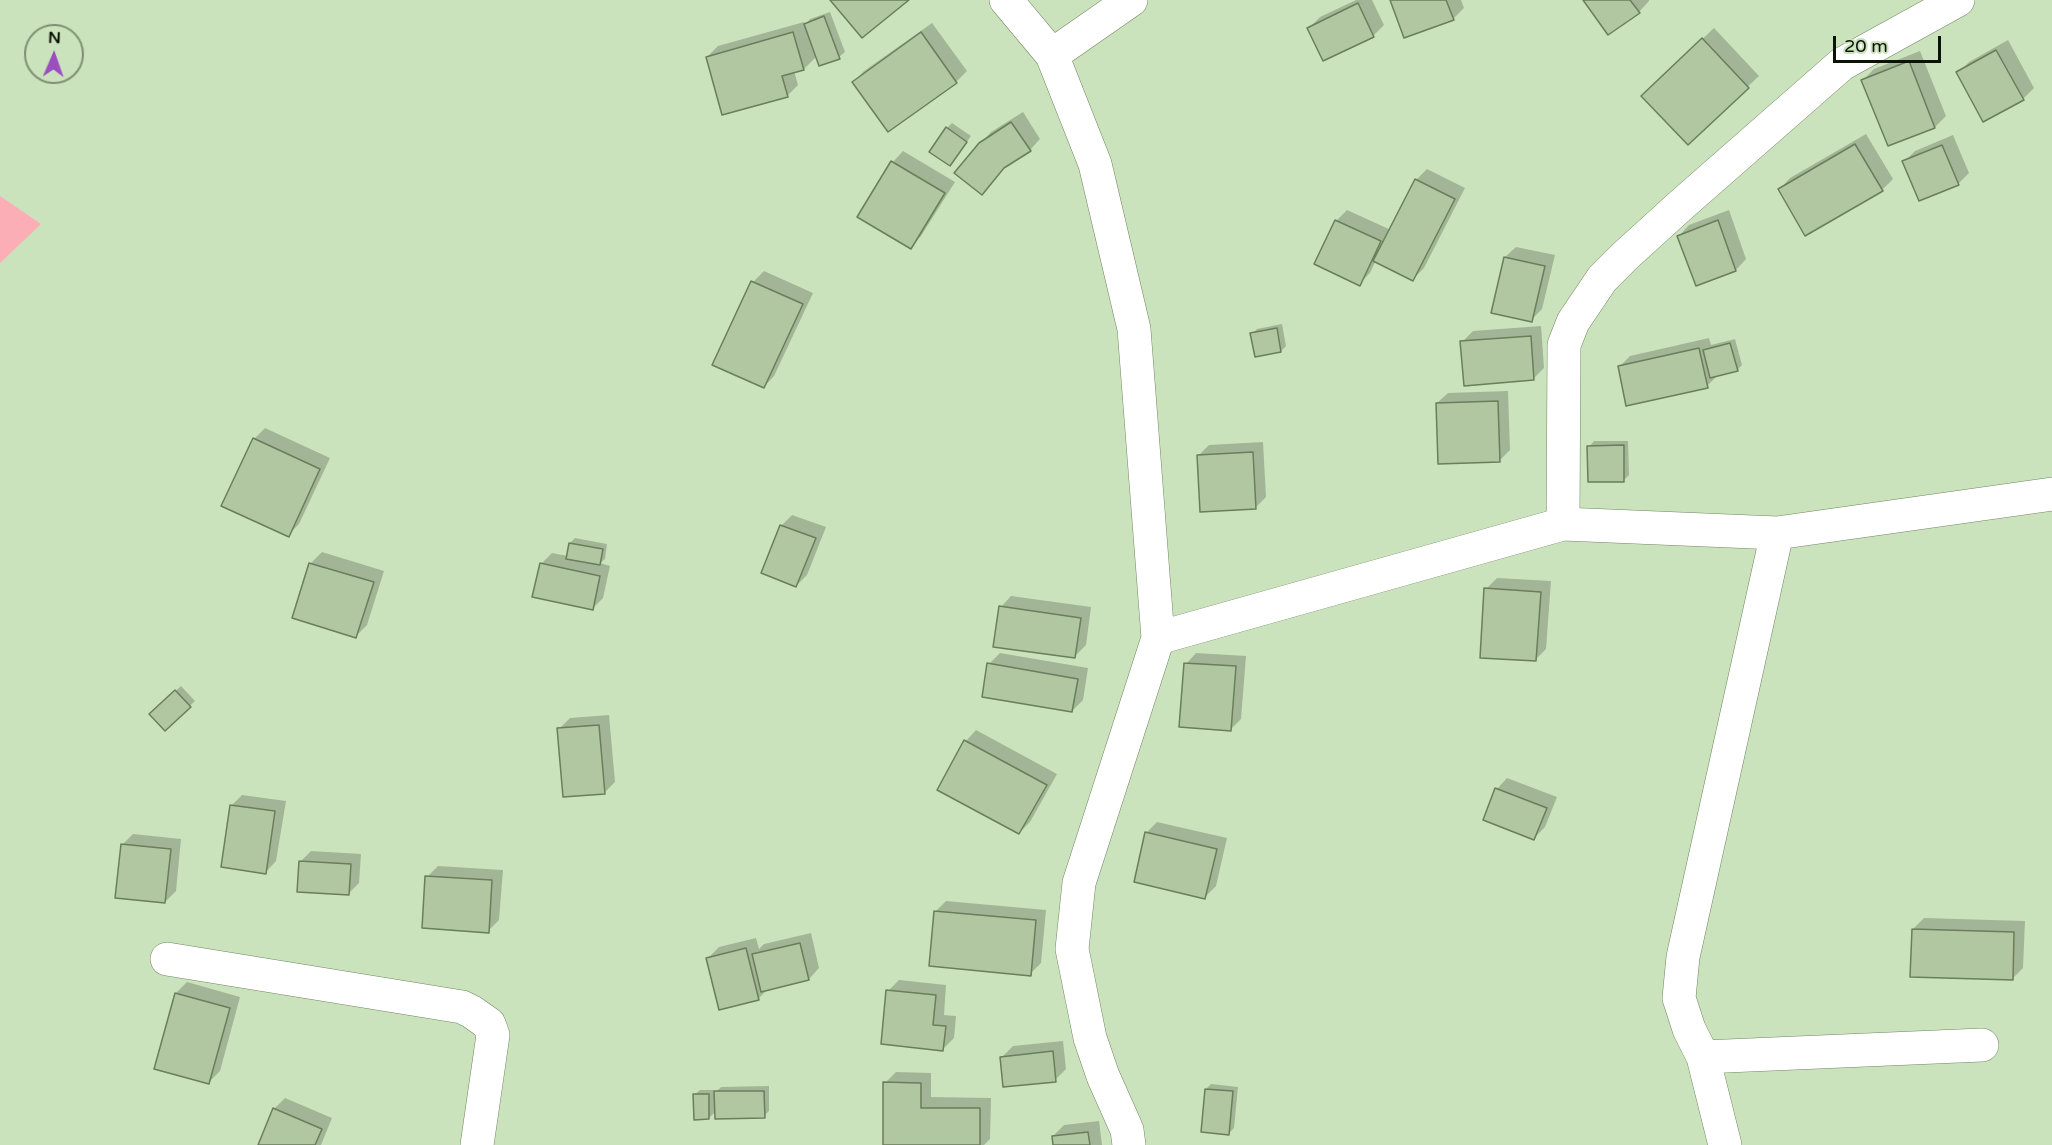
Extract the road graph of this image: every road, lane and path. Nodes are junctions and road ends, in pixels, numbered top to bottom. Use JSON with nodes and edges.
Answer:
{"nodes":[{"id":1,"x":1006,"y":0,"type":"edge"},
{"id":2,"x":1131,"y":0,"type":"edge"},
{"id":3,"x":1958,"y":0,"type":"edge"},
{"id":4,"x":1052,"y":54,"type":"junction"},
{"id":5,"x":2052,"y":494,"type":"edge"},
{"id":6,"x":1563,"y":524,"type":"junction"},
{"id":7,"x":1777,"y":533,"type":"junction"},
{"id":8,"x":1158,"y":638,"type":"junction"},
{"id":9,"x":167,"y":959,"type":"dead end"},
{"id":10,"x":1982,"y":1046,"type":"dead end"},
{"id":11,"x":1703,"y":1057,"type":"junction"},
{"id":12,"x":477,"y":1145,"type":"edge"},
{"id":13,"x":1129,"y":1145,"type":"edge"},
{"id":14,"x":1725,"y":1145,"type":"edge"}],
"edges":[{"from":1,"to":4,"type":"street"},
{"from":2,"to":4,"type":"street"},
{"from":3,"to":6,"type":"street"},
{"from":4,"to":8,"type":"street"},
{"from":5,"to":7,"type":"street"},
{"from":6,"to":7,"type":"street"},
{"from":6,"to":8,"type":"street"},
{"from":7,"to":11,"type":"street"},
{"from":8,"to":13,"type":"street"},
{"from":9,"to":12,"type":"street"},
{"from":10,"to":11,"type":"street"},
{"from":11,"to":14,"type":"street"}]}
